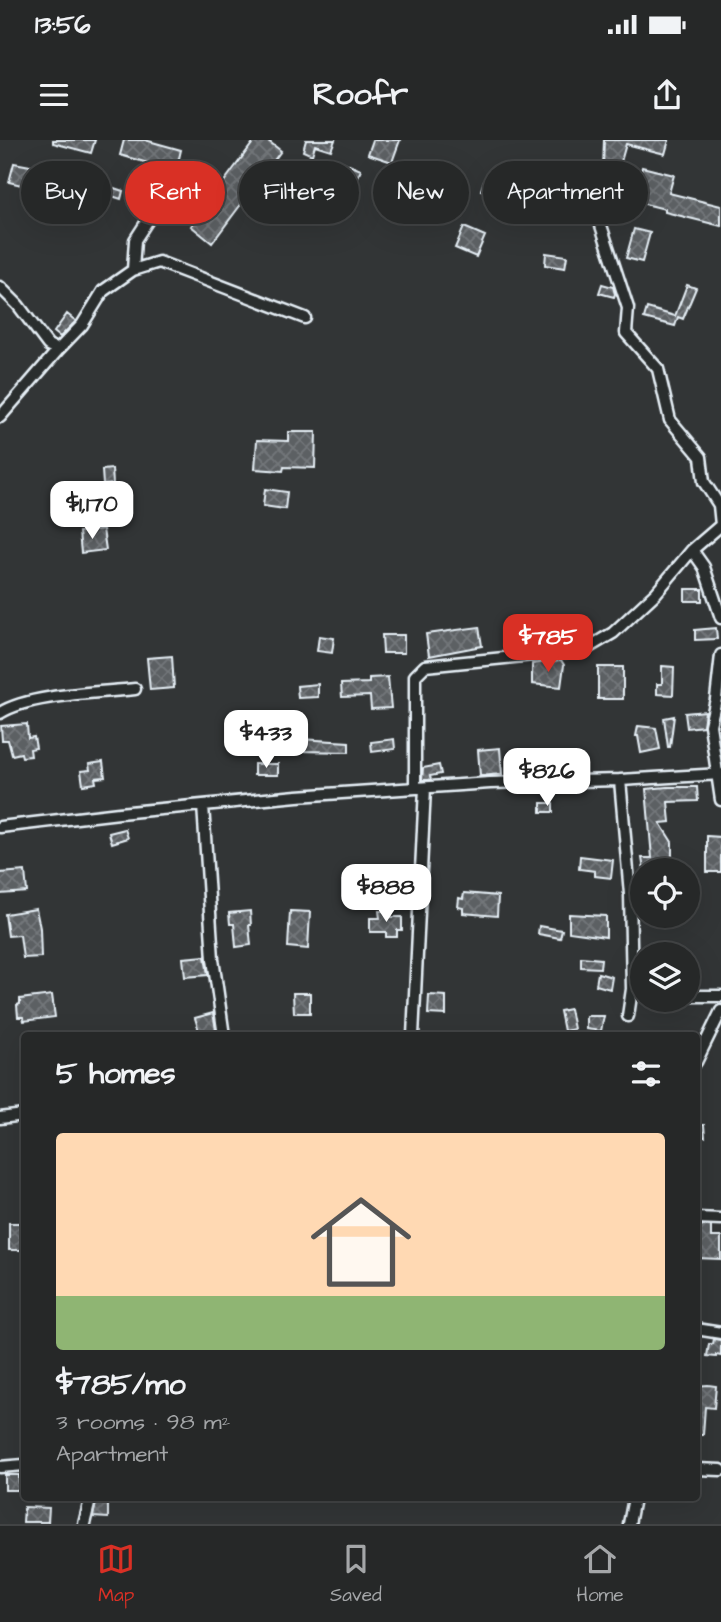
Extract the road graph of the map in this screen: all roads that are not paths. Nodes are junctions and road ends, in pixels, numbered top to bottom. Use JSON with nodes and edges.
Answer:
{"nodes":[{"id":1,"x":145,"y":224,"type":"edge"},
{"id":2,"x":600,"y":224,"type":"edge"},
{"id":3,"x":133,"y":270,"type":"junction"},
{"id":4,"x":0,"y":287,"type":"edge"},
{"id":5,"x":305,"y":318,"type":"dead end"},
{"id":6,"x":58,"y":350,"type":"junction"},
{"id":7,"x":0,"y":417,"type":"edge"},
{"id":8,"x":720,"y":504,"type":"edge"},
{"id":9,"x":692,"y":550,"type":"junction"},
{"id":10,"x":721,"y":618,"type":"edge"},
{"id":11,"x":721,"y":654,"type":"edge"},
{"id":12,"x":135,"y":689,"type":"dead end"},
{"id":13,"x":0,"y":713,"type":"edge"},
{"id":14,"x":719,"y":774,"type":"edge"},
{"id":15,"x":620,"y":780,"type":"junction"},
{"id":16,"x":420,"y":788,"type":"junction"},
{"id":17,"x":721,"y":800,"type":"edge"},
{"id":18,"x":203,"y":805,"type":"junction"},
{"id":19,"x":0,"y":827,"type":"edge"},
{"id":20,"x":634,"y":942,"type":"edge"},
{"id":21,"x":700,"y":996,"type":"edge"},
{"id":22,"x":721,"y":996,"type":"edge"},
{"id":23,"x":630,"y":1010,"type":"edge"},
{"id":24,"x":721,"y":1012,"type":"edge"},
{"id":25,"x":628,"y":1016,"type":"dead end"},
{"id":26,"x":223,"y":1032,"type":"edge"},
{"id":27,"x":413,"y":1032,"type":"edge"},
{"id":28,"x":700,"y":1054,"type":"edge"},
{"id":29,"x":21,"y":1115,"type":"edge"},
{"id":30,"x":0,"y":1118,"type":"edge"},
{"id":31,"x":700,"y":1218,"type":"edge"},
{"id":32,"x":721,"y":1219,"type":"edge"},
{"id":33,"x":700,"y":1330,"type":"edge"},
{"id":34,"x":721,"y":1333,"type":"edge"},
{"id":35,"x":21,"y":1465,"type":"edge"},
{"id":36,"x":0,"y":1467,"type":"edge"},
{"id":37,"x":700,"y":1469,"type":"edge"},
{"id":38,"x":721,"y":1470,"type":"edge"},
{"id":39,"x":89,"y":1501,"type":"edge"},
{"id":40,"x":633,"y":1501,"type":"edge"},
{"id":41,"x":84,"y":1524,"type":"edge"},
{"id":42,"x":629,"y":1524,"type":"edge"}],
"edges":[{"from":1,"to":3,"type":"street"},
{"from":2,"to":8,"type":"street"},
{"from":3,"to":5,"type":"street"},
{"from":3,"to":6,"type":"street"},
{"from":4,"to":6,"type":"street"},
{"from":6,"to":7,"type":"street"},
{"from":8,"to":9,"type":"street"},
{"from":9,"to":10,"type":"street"},
{"from":9,"to":16,"type":"street"},
{"from":11,"to":14,"type":"street"},
{"from":12,"to":13,"type":"street"},
{"from":14,"to":15,"type":"street"},
{"from":14,"to":17,"type":"street"},
{"from":15,"to":16,"type":"street"},
{"from":15,"to":20,"type":"street"},
{"from":16,"to":18,"type":"street"},
{"from":16,"to":27,"type":"street"},
{"from":18,"to":19,"type":"street"},
{"from":18,"to":26,"type":"street"},
{"from":21,"to":22,"type":"street"},
{"from":23,"to":25,"type":"street"},
{"from":24,"to":28,"type":"street"},
{"from":29,"to":30,"type":"street"},
{"from":31,"to":32,"type":"street"},
{"from":33,"to":34,"type":"street"},
{"from":35,"to":36,"type":"street"},
{"from":37,"to":38,"type":"street"},
{"from":39,"to":41,"type":"street"},
{"from":40,"to":42,"type":"street"}]}
